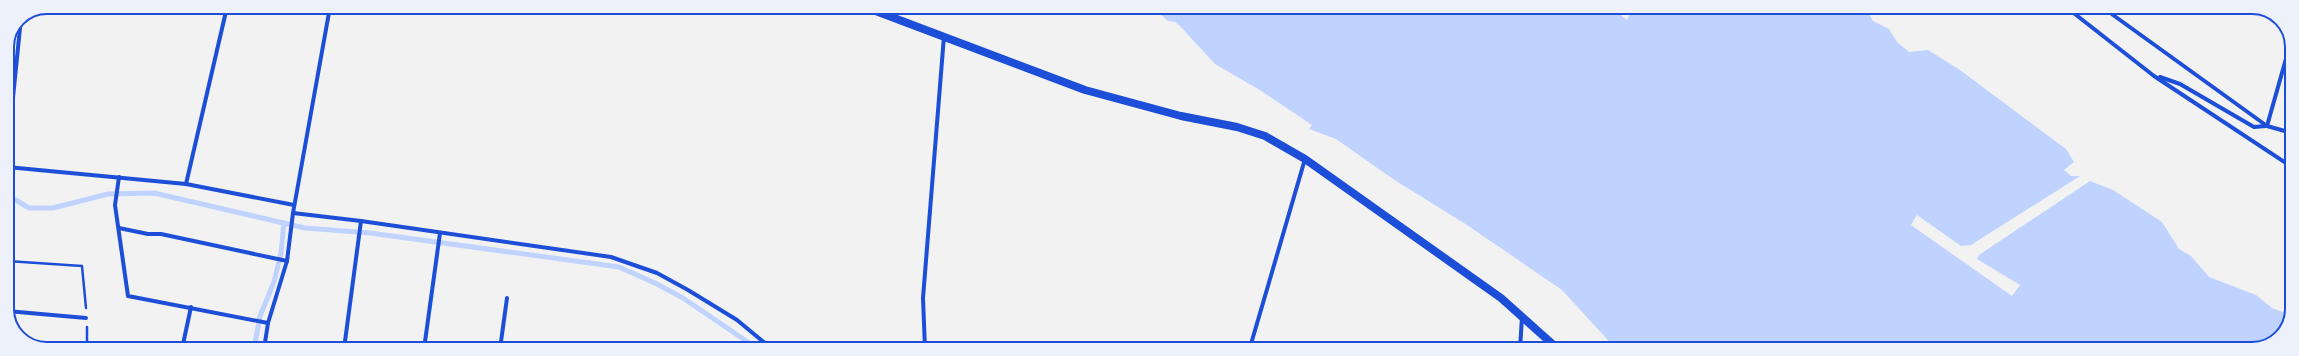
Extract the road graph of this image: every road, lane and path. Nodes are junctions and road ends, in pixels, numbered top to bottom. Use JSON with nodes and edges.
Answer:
{"nodes":[{"id":1,"x":225,"y":14,"type":"edge"},
{"id":2,"x":329,"y":14,"type":"edge"},
{"id":3,"x":884,"y":14,"type":"edge"},
{"id":4,"x":2075,"y":14,"type":"edge"},
{"id":5,"x":2112,"y":14,"type":"edge"},
{"id":6,"x":19,"y":30,"type":"edge"},
{"id":7,"x":944,"y":36,"type":"junction"},
{"id":8,"x":2285,"y":62,"type":"edge"},
{"id":9,"x":2154,"y":76,"type":"junction"},
{"id":10,"x":14,"y":82,"type":"edge"},
{"id":11,"x":2267,"y":126,"type":"junction"},
{"id":12,"x":2285,"y":131,"type":"edge"},
{"id":13,"x":1305,"y":159,"type":"junction"},
{"id":14,"x":2285,"y":162,"type":"edge"},
{"id":15,"x":14,"y":168,"type":"edge"},
{"id":16,"x":119,"y":177,"type":"junction"},
{"id":17,"x":186,"y":184,"type":"junction"},
{"id":18,"x":294,"y":205,"type":"junction"},
{"id":19,"x":292,"y":216,"type":"junction"},
{"id":20,"x":361,"y":222,"type":"junction"},
{"id":21,"x":119,"y":228,"type":"junction"},
{"id":22,"x":440,"y":235,"type":"junction"},
{"id":23,"x":285,"y":260,"type":"junction"},
{"id":24,"x":14,"y":261,"type":"edge"},
{"id":25,"x":507,"y":298,"type":"dead end"},
{"id":26,"x":191,"y":307,"type":"junction"},
{"id":27,"x":14,"y":312,"type":"edge"},
{"id":28,"x":1522,"y":315,"type":"junction"},
{"id":29,"x":86,"y":318,"type":"junction"},
{"id":30,"x":268,"y":323,"type":"junction"},
{"id":31,"x":87,"y":342,"type":"edge"},
{"id":32,"x":184,"y":342,"type":"edge"},
{"id":33,"x":265,"y":342,"type":"edge"},
{"id":34,"x":345,"y":342,"type":"edge"},
{"id":35,"x":425,"y":342,"type":"edge"},
{"id":36,"x":501,"y":342,"type":"edge"},
{"id":37,"x":764,"y":342,"type":"edge"},
{"id":38,"x":924,"y":342,"type":"edge"},
{"id":39,"x":1252,"y":342,"type":"edge"},
{"id":40,"x":1520,"y":342,"type":"edge"},
{"id":41,"x":1551,"y":342,"type":"edge"}],
"edges":[{"from":1,"to":17,"type":"street"},
{"from":2,"to":18,"type":"street"},
{"from":3,"to":7,"type":"main road"},
{"from":4,"to":9,"type":"street"},
{"from":5,"to":11,"type":"street"},
{"from":6,"to":10,"type":"street"},
{"from":7,"to":13,"type":"main road"},
{"from":7,"to":38,"type":"street"},
{"from":8,"to":11,"type":"street"},
{"from":9,"to":11,"type":"street"},
{"from":9,"to":14,"type":"street"},
{"from":11,"to":12,"type":"street"},
{"from":13,"to":28,"type":"main road"},
{"from":13,"to":39,"type":"street"},
{"from":15,"to":16,"type":"street"},
{"from":16,"to":17,"type":"street"},
{"from":16,"to":21,"type":"street"},
{"from":17,"to":18,"type":"street"},
{"from":18,"to":19,"type":"street"},
{"from":19,"to":20,"type":"street"},
{"from":19,"to":23,"type":"street"},
{"from":20,"to":22,"type":"street"},
{"from":20,"to":34,"type":"street"},
{"from":21,"to":23,"type":"street"},
{"from":21,"to":26,"type":"street"},
{"from":22,"to":35,"type":"street"},
{"from":22,"to":37,"type":"street"},
{"from":23,"to":30,"type":"street"},
{"from":24,"to":29,"type":"path"},
{"from":25,"to":36,"type":"street"},
{"from":26,"to":30,"type":"street"},
{"from":26,"to":32,"type":"street"},
{"from":27,"to":29,"type":"street"},
{"from":28,"to":40,"type":"street"},
{"from":28,"to":41,"type":"main road"},
{"from":29,"to":31,"type":"path"},
{"from":30,"to":33,"type":"street"}]}
